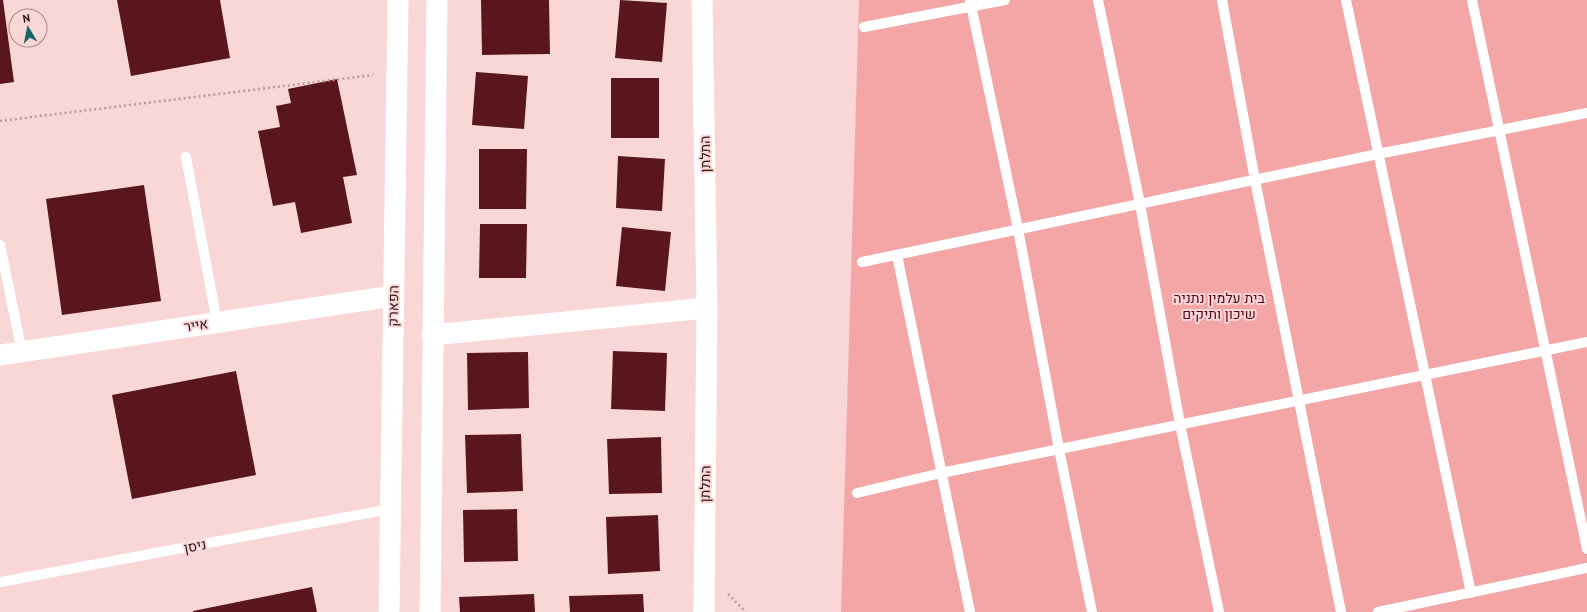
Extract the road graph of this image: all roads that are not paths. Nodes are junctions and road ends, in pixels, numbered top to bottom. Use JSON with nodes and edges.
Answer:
{"nodes":[{"id":1,"x":398,"y":0,"type":"edge"},
{"id":2,"x":436,"y":0,"type":"edge"},
{"id":3,"x":702,"y":0,"type":"edge"},
{"id":4,"x":1005,"y":0,"type":"edge"},
{"id":5,"x":1098,"y":0,"type":"edge"},
{"id":6,"x":1222,"y":0,"type":"edge"},
{"id":7,"x":1346,"y":0,"type":"edge"},
{"id":8,"x":1472,"y":0,"type":"edge"},
{"id":9,"x":971,"y":3,"type":"edge"},
{"id":10,"x":864,"y":27,"type":"dead end"},
{"id":11,"x":1587,"y":113,"type":"edge"},
{"id":12,"x":1500,"y":131,"type":"junction"},
{"id":13,"x":1378,"y":154,"type":"junction"},
{"id":14,"x":186,"y":157,"type":"dead end"},
{"id":15,"x":1255,"y":180,"type":"junction"},
{"id":16,"x":1140,"y":204,"type":"junction"},
{"id":17,"x":1018,"y":229,"type":"junction"},
{"id":18,"x":0,"y":245,"type":"edge"},
{"id":19,"x":897,"y":255,"type":"junction"},
{"id":20,"x":862,"y":262,"type":"dead end"},
{"id":21,"x":393,"y":296,"type":"junction"},
{"id":22,"x":707,"y":308,"type":"junction"},
{"id":23,"x":217,"y":322,"type":"junction"},
{"id":24,"x":432,"y":335,"type":"junction"},
{"id":25,"x":1587,"y":342,"type":"edge"},
{"id":26,"x":1546,"y":350,"type":"junction"},
{"id":27,"x":22,"y":352,"type":"junction"},
{"id":28,"x":0,"y":355,"type":"edge"},
{"id":29,"x":1424,"y":375,"type":"junction"},
{"id":30,"x":1300,"y":400,"type":"junction"},
{"id":31,"x":1180,"y":424,"type":"junction"},
{"id":32,"x":1059,"y":449,"type":"junction"},
{"id":33,"x":941,"y":473,"type":"junction"},
{"id":34,"x":857,"y":493,"type":"dead end"},
{"id":35,"x":390,"y":509,"type":"junction"},
{"id":36,"x":1587,"y":549,"type":"edge"},
{"id":37,"x":1587,"y":568,"type":"edge"},
{"id":38,"x":0,"y":582,"type":"edge"},
{"id":39,"x":1471,"y":593,"type":"junction"},
{"id":40,"x":389,"y":612,"type":"edge"},
{"id":41,"x":430,"y":612,"type":"edge"},
{"id":42,"x":704,"y":612,"type":"edge"},
{"id":43,"x":970,"y":612,"type":"edge"},
{"id":44,"x":1092,"y":612,"type":"edge"},
{"id":45,"x":1219,"y":612,"type":"edge"},
{"id":46,"x":1341,"y":612,"type":"edge"},
{"id":47,"x":1378,"y":612,"type":"edge"}],
"edges":[{"from":1,"to":21,"type":"street","name":"הפארק"},
{"from":2,"to":24,"type":"street"},
{"from":3,"to":22,"type":"street","name":"התלתן"},
{"from":4,"to":9,"type":"lane"},
{"from":5,"to":16,"type":"lane"},
{"from":6,"to":15,"type":"lane"},
{"from":7,"to":13,"type":"lane"},
{"from":8,"to":12,"type":"lane"},
{"from":9,"to":10,"type":"lane"},
{"from":9,"to":17,"type":"lane"},
{"from":11,"to":12,"type":"lane"},
{"from":12,"to":13,"type":"lane"},
{"from":12,"to":26,"type":"lane"},
{"from":13,"to":15,"type":"lane"},
{"from":13,"to":29,"type":"lane"},
{"from":14,"to":23,"type":"lane"},
{"from":15,"to":16,"type":"lane"},
{"from":15,"to":30,"type":"lane"},
{"from":16,"to":17,"type":"lane"},
{"from":16,"to":31,"type":"lane"},
{"from":17,"to":19,"type":"lane"},
{"from":17,"to":32,"type":"lane"},
{"from":18,"to":27,"type":"lane"},
{"from":19,"to":20,"type":"lane"},
{"from":19,"to":33,"type":"lane"},
{"from":21,"to":23,"type":"street","name":"אייר"},
{"from":21,"to":35,"type":"street","name":"הפארק"},
{"from":22,"to":24,"type":"street"},
{"from":22,"to":42,"type":"street","name":"התלתן"},
{"from":23,"to":27,"type":"street","name":"אייר"},
{"from":24,"to":41,"type":"street"},
{"from":25,"to":26,"type":"lane"},
{"from":26,"to":29,"type":"lane"},
{"from":26,"to":36,"type":"lane"},
{"from":27,"to":28,"type":"street","name":"אייר"},
{"from":29,"to":30,"type":"lane"},
{"from":29,"to":39,"type":"lane"},
{"from":30,"to":31,"type":"lane"},
{"from":30,"to":46,"type":"lane"},
{"from":31,"to":32,"type":"lane"},
{"from":31,"to":45,"type":"lane"},
{"from":32,"to":33,"type":"lane"},
{"from":32,"to":44,"type":"lane"},
{"from":33,"to":34,"type":"lane"},
{"from":33,"to":43,"type":"lane"},
{"from":35,"to":38,"type":"lane","name":"ניסן"},
{"from":35,"to":40,"type":"street","name":"הפארק"},
{"from":37,"to":39,"type":"lane"},
{"from":39,"to":47,"type":"lane"}]}
